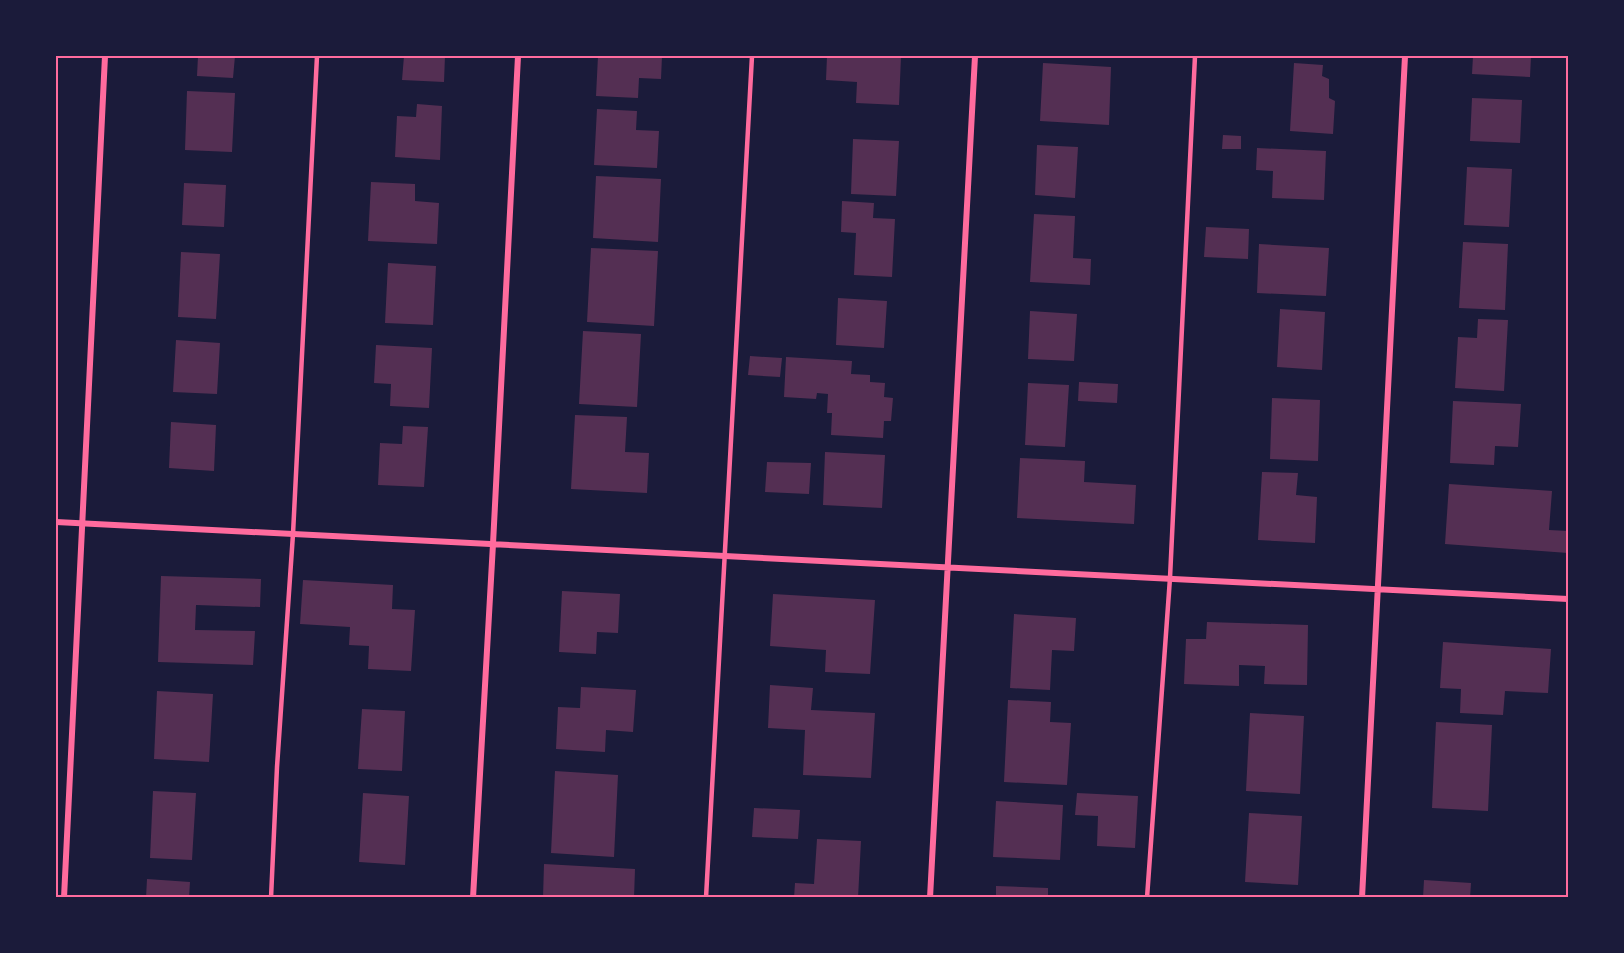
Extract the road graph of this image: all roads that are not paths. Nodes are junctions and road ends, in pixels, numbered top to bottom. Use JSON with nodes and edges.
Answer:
{"nodes":[{"id":1,"x":105,"y":56,"type":"edge"},
{"id":2,"x":317,"y":56,"type":"edge"},
{"id":3,"x":518,"y":56,"type":"edge"},
{"id":4,"x":752,"y":56,"type":"edge"},
{"id":5,"x":975,"y":56,"type":"edge"},
{"id":6,"x":1195,"y":56,"type":"edge"},
{"id":7,"x":1405,"y":56,"type":"edge"},
{"id":8,"x":56,"y":522,"type":"edge"},
{"id":9,"x":83,"y":523,"type":"junction"},
{"id":10,"x":293,"y":534,"type":"junction"},
{"id":11,"x":493,"y":544,"type":"junction"},
{"id":12,"x":724,"y":555,"type":"junction"},
{"id":13,"x":948,"y":567,"type":"junction"},
{"id":14,"x":1170,"y":578,"type":"junction"},
{"id":15,"x":1377,"y":589,"type":"junction"},
{"id":16,"x":1569,"y":599,"type":"edge"},
{"id":17,"x":64,"y":897,"type":"edge"},
{"id":18,"x":271,"y":897,"type":"edge"},
{"id":19,"x":473,"y":897,"type":"edge"},
{"id":20,"x":706,"y":897,"type":"edge"},
{"id":21,"x":930,"y":897,"type":"edge"},
{"id":22,"x":1147,"y":897,"type":"edge"},
{"id":23,"x":1362,"y":897,"type":"edge"}],
"edges":[{"from":1,"to":9,"type":"street"},
{"from":2,"to":10,"type":"lane"},
{"from":3,"to":11,"type":"street"},
{"from":4,"to":12,"type":"lane"},
{"from":5,"to":13,"type":"street"},
{"from":6,"to":14,"type":"lane"},
{"from":7,"to":15,"type":"street"},
{"from":8,"to":9,"type":"street"},
{"from":9,"to":10,"type":"street"},
{"from":9,"to":17,"type":"street"},
{"from":10,"to":11,"type":"street"},
{"from":10,"to":18,"type":"lane"},
{"from":11,"to":12,"type":"street"},
{"from":11,"to":19,"type":"street"},
{"from":12,"to":13,"type":"street"},
{"from":12,"to":20,"type":"lane"},
{"from":13,"to":14,"type":"street"},
{"from":13,"to":21,"type":"street"},
{"from":14,"to":15,"type":"street"},
{"from":14,"to":22,"type":"lane"},
{"from":15,"to":16,"type":"street"},
{"from":15,"to":23,"type":"street"}]}
